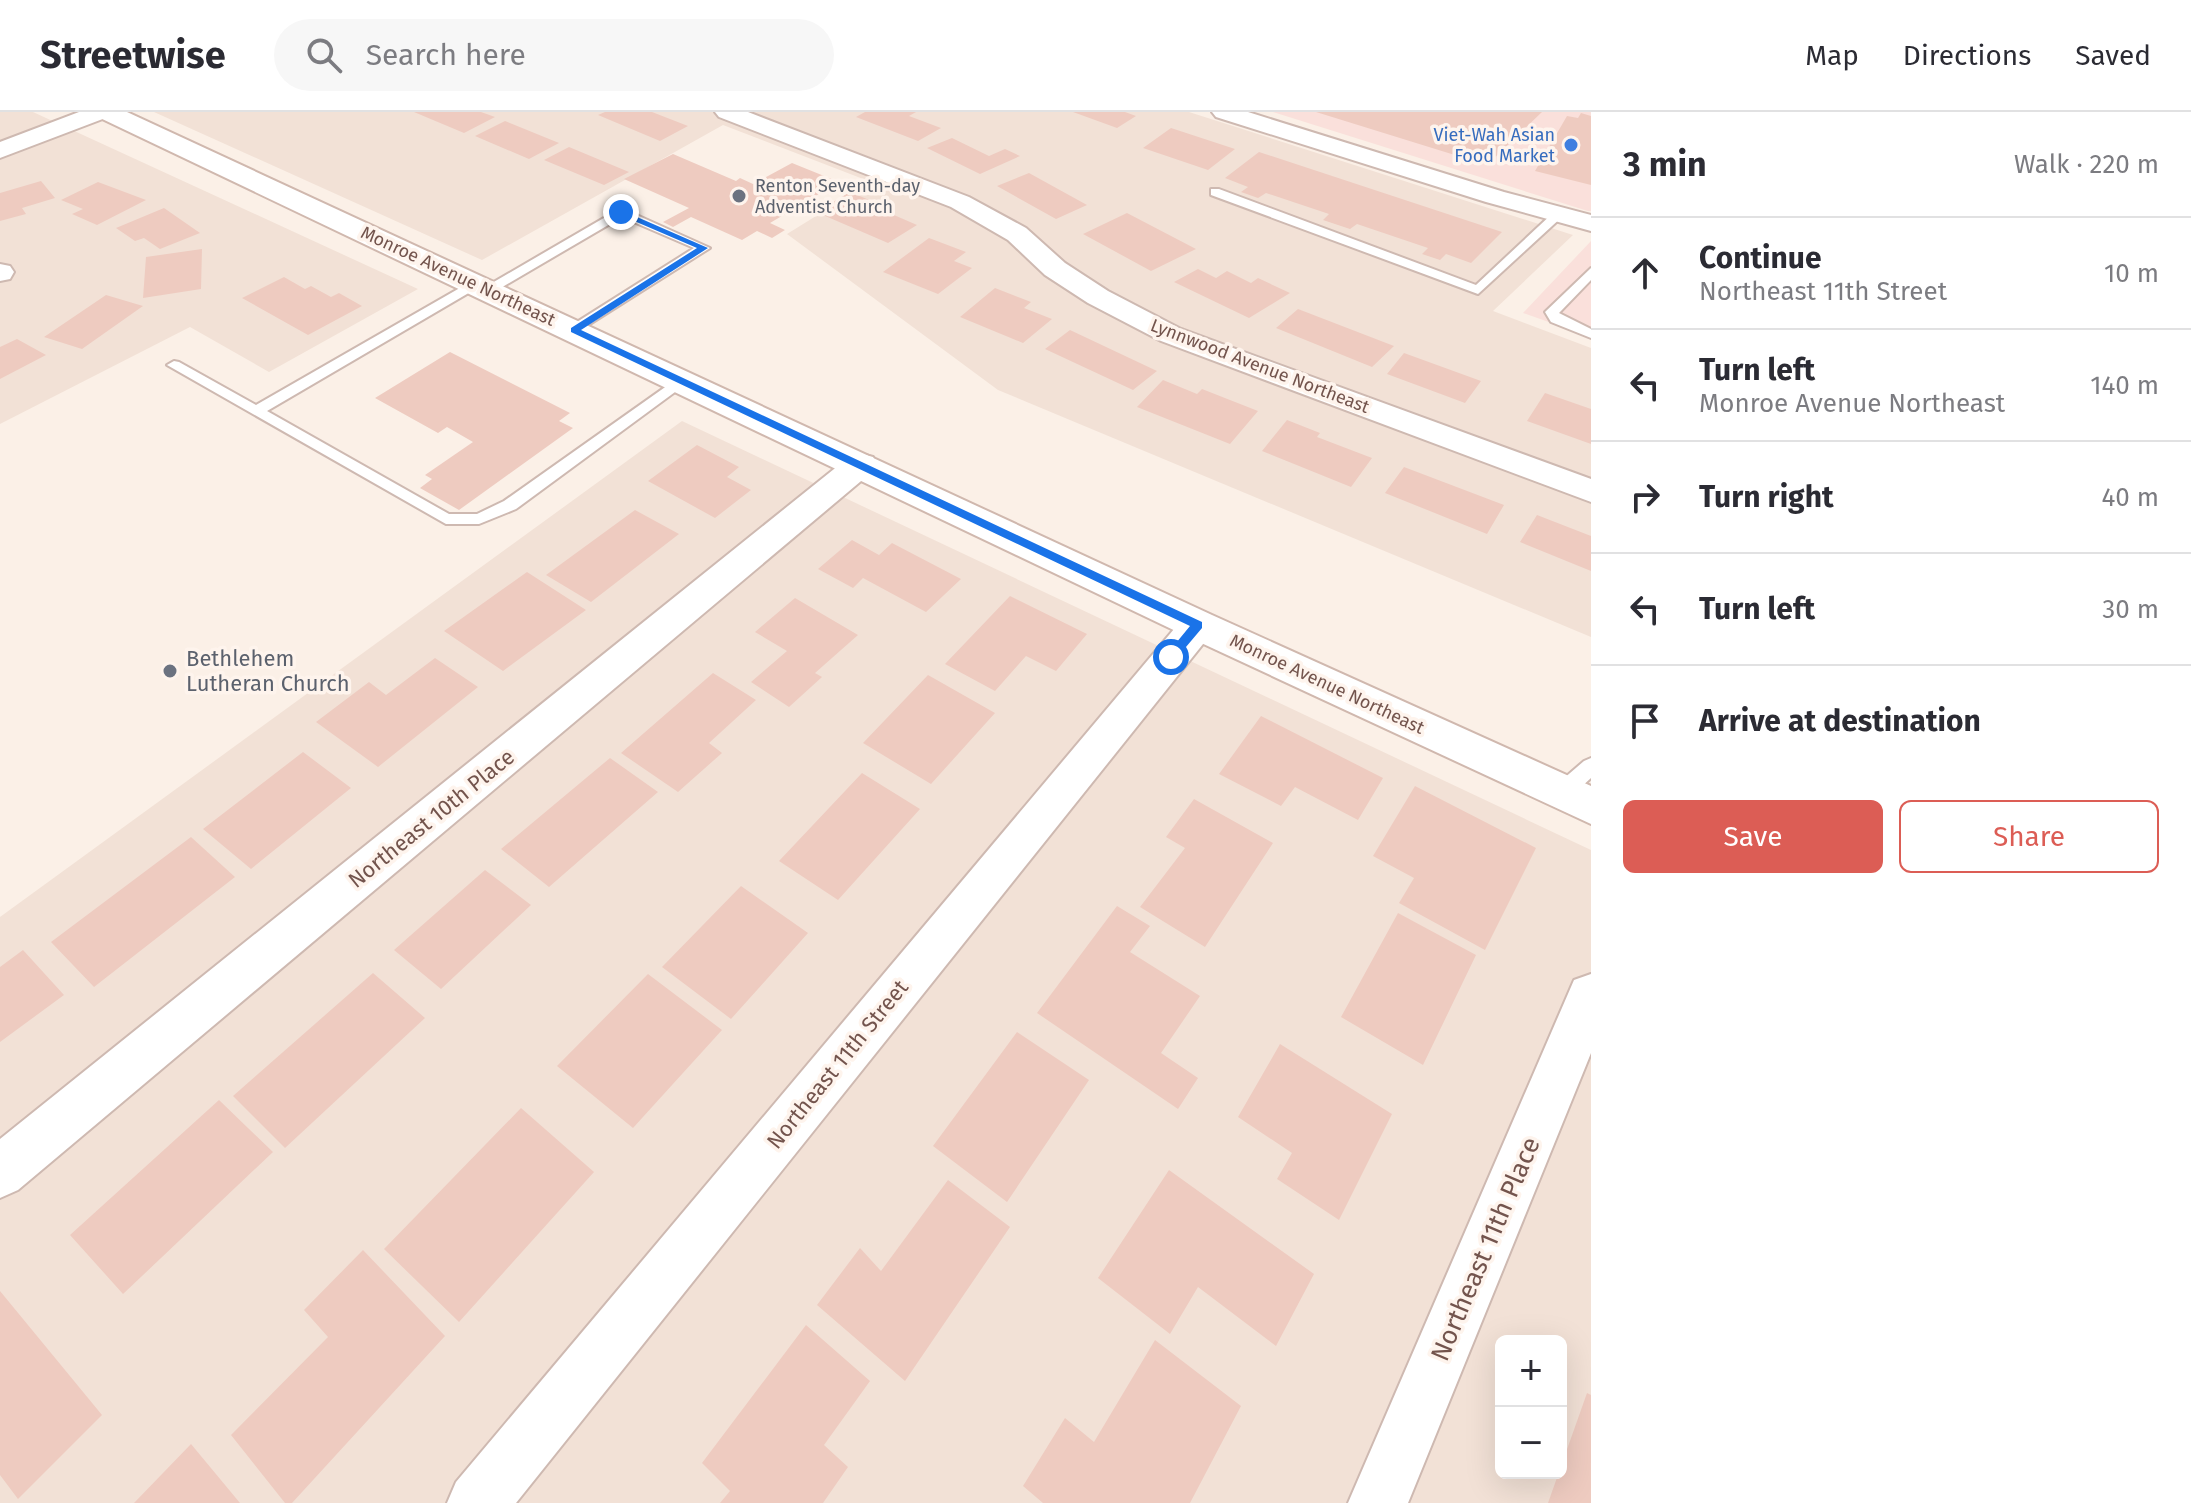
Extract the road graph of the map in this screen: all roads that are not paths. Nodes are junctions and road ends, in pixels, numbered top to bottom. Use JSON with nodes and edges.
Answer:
{"nodes":[{"id":1,"x":100,"y":112,"type":"edge"},
{"id":2,"x":107,"y":112,"type":"edge"},
{"id":3,"x":727,"y":112,"type":"edge"},
{"id":4,"x":1224,"y":112,"type":"edge"},
{"id":5,"x":0,"y":151,"type":"edge"},
{"id":6,"x":1215,"y":192,"type":"dead end"},
{"id":7,"x":1558,"y":215,"type":"junction"},
{"id":8,"x":1591,"y":223,"type":"edge"},
{"id":9,"x":1591,"y":272,"type":"edge"},
{"id":10,"x":482,"y":287,"type":"junction"},
{"id":11,"x":574,"y":330,"type":"junction"},
{"id":12,"x":1591,"y":334,"type":"edge"},
{"id":13,"x":174,"y":365,"type":"dead end"},
{"id":14,"x":683,"y":381,"type":"junction"},
{"id":15,"x":256,"y":411,"type":"junction"},
{"id":16,"x":861,"y":464,"type":"junction"},
{"id":17,"x":1591,"y":491,"type":"edge"},
{"id":18,"x":1198,"y":625,"type":"junction"},
{"id":19,"x":1591,"y":766,"type":"edge"},
{"id":20,"x":1576,"y":799,"type":"edge"},
{"id":21,"x":1591,"y":995,"type":"edge"},
{"id":22,"x":0,"y":1172,"type":"edge"},
{"id":23,"x":477,"y":1503,"type":"edge"},
{"id":24,"x":1378,"y":1503,"type":"edge"}],
"edges":[{"from":1,"to":5,"type":"street"},
{"from":2,"to":10,"type":"street","name":"Monroe Avenue Northeast"},
{"from":3,"to":17,"type":"street","name":"Lynnwood Avenue Northeast"},
{"from":4,"to":7,"type":"street"},
{"from":6,"to":7,"type":"lane"},
{"from":7,"to":8,"type":"street"},
{"from":9,"to":12,"type":"lane"},
{"from":10,"to":11,"type":"street","name":"Monroe Avenue Northeast"},
{"from":10,"to":11,"type":"lane"},
{"from":10,"to":15,"type":"lane"},
{"from":11,"to":14,"type":"street","name":"Monroe Avenue Northeast"},
{"from":13,"to":15,"type":"lane"},
{"from":14,"to":15,"type":"lane"},
{"from":14,"to":16,"type":"street","name":"Monroe Avenue Northeast"},
{"from":16,"to":18,"type":"street","name":"Monroe Avenue Northeast"},
{"from":16,"to":22,"type":"street","name":"Northeast 10th Place"},
{"from":18,"to":20,"type":"street","name":"Monroe Avenue Northeast"},
{"from":18,"to":23,"type":"street","name":"Northeast 11th Street"},
{"from":19,"to":20,"type":"lane"},
{"from":21,"to":24,"type":"street","name":"Northeast 11th Place"}]}
